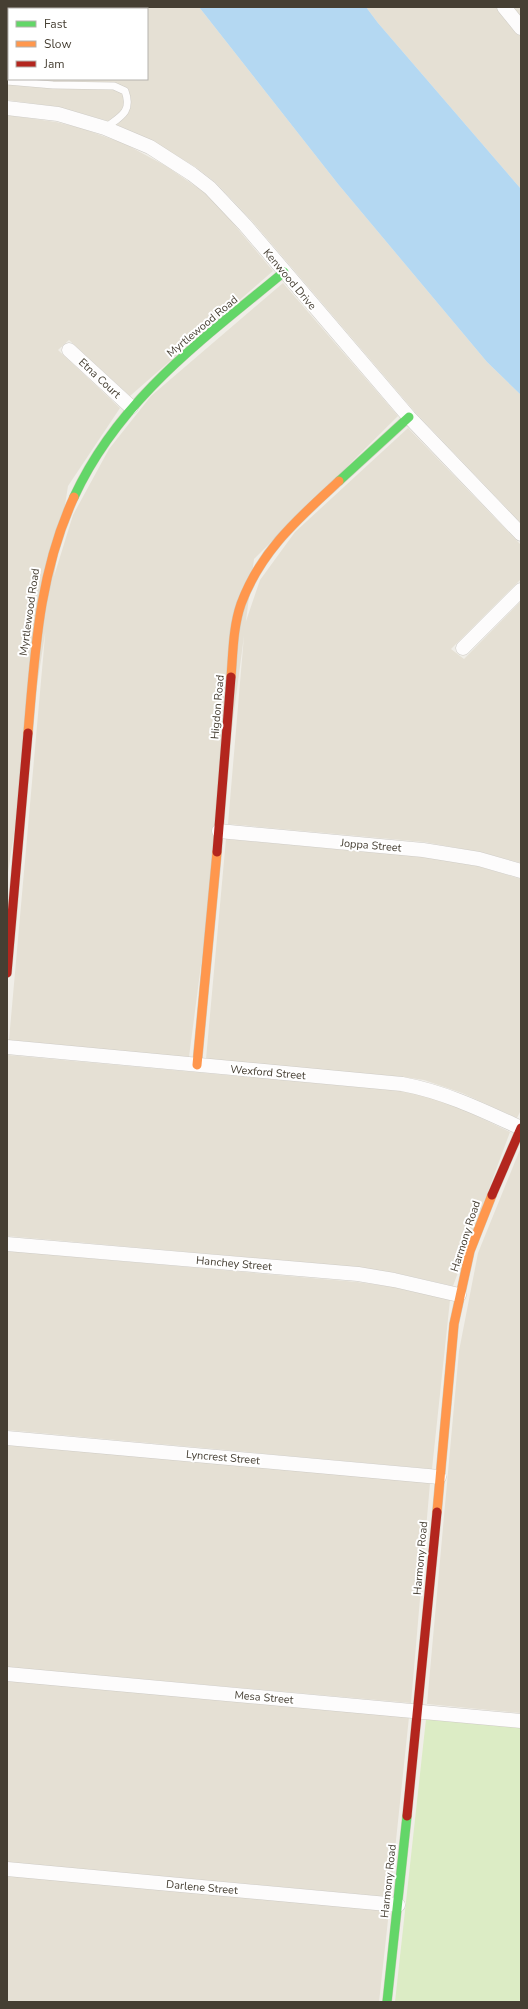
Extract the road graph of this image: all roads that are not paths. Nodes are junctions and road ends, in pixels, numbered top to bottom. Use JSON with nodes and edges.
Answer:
{"nodes":[{"id":1,"x":504,"y":7,"type":"edge"},
{"id":2,"x":521,"y":28,"type":"edge"},
{"id":3,"x":7,"y":81,"type":"edge"},
{"id":4,"x":7,"y":108,"type":"edge"},
{"id":5,"x":105,"y":128,"type":"junction"},
{"id":6,"x":284,"y":272,"type":"junction"},
{"id":7,"x":69,"y":350,"type":"dead end"},
{"id":8,"x":131,"y":407,"type":"junction"},
{"id":9,"x":409,"y":417,"type":"junction"},
{"id":10,"x":521,"y":534,"type":"edge"},
{"id":11,"x":521,"y":590,"type":"edge"},
{"id":12,"x":463,"y":648,"type":"dead end"},
{"id":13,"x":219,"y":831,"type":"junction"},
{"id":14,"x":521,"y":871,"type":"edge"},
{"id":15,"x":7,"y":973,"type":"edge"},
{"id":16,"x":7,"y":1047,"type":"edge"},
{"id":17,"x":197,"y":1065,"type":"junction"},
{"id":18,"x":521,"y":1128,"type":"edge"},
{"id":19,"x":7,"y":1244,"type":"edge"},
{"id":20,"x":459,"y":1294,"type":"junction"},
{"id":21,"x":7,"y":1438,"type":"edge"},
{"id":22,"x":439,"y":1477,"type":"junction"},
{"id":23,"x":7,"y":1674,"type":"edge"},
{"id":24,"x":418,"y":1711,"type":"junction"},
{"id":25,"x":521,"y":1721,"type":"edge"},
{"id":26,"x":7,"y":1869,"type":"edge"},
{"id":27,"x":398,"y":1905,"type":"junction"},
{"id":28,"x":387,"y":2002,"type":"edge"}],
"edges":[{"from":1,"to":2,"type":"street"},
{"from":3,"to":5,"type":"lane"},
{"from":4,"to":5,"type":"street","name":"Kenwood Drive"},
{"from":5,"to":6,"type":"street","name":"Kenwood Drive"},
{"from":6,"to":8,"type":"street","name":"Myrtlewood Road"},
{"from":6,"to":9,"type":"street","name":"Kenwood Drive"},
{"from":7,"to":8,"type":"street","name":"Etna Court"},
{"from":8,"to":15,"type":"street","name":"Myrtlewood Road"},
{"from":9,"to":10,"type":"street","name":"Kenwood Drive"},
{"from":9,"to":13,"type":"street","name":"Higdon Road"},
{"from":11,"to":12,"type":"street"},
{"from":13,"to":14,"type":"street","name":"Joppa Street"},
{"from":13,"to":17,"type":"street","name":"Higdon Road"},
{"from":16,"to":17,"type":"street","name":"Wexford Street"},
{"from":17,"to":18,"type":"street","name":"Wexford Street"},
{"from":18,"to":20,"type":"street","name":"Harmony Road"},
{"from":19,"to":20,"type":"street","name":"Hanchey Street"},
{"from":20,"to":22,"type":"street","name":"Harmony Road"},
{"from":21,"to":22,"type":"street","name":"Lyncrest Street"},
{"from":22,"to":24,"type":"street","name":"Harmony Road"},
{"from":23,"to":24,"type":"street","name":"Mesa Street"},
{"from":24,"to":25,"type":"street","name":"Mesa Street"},
{"from":24,"to":27,"type":"street","name":"Harmony Road"},
{"from":26,"to":27,"type":"street","name":"Darlene Street"},
{"from":27,"to":28,"type":"street","name":"Harmony Road"}]}
